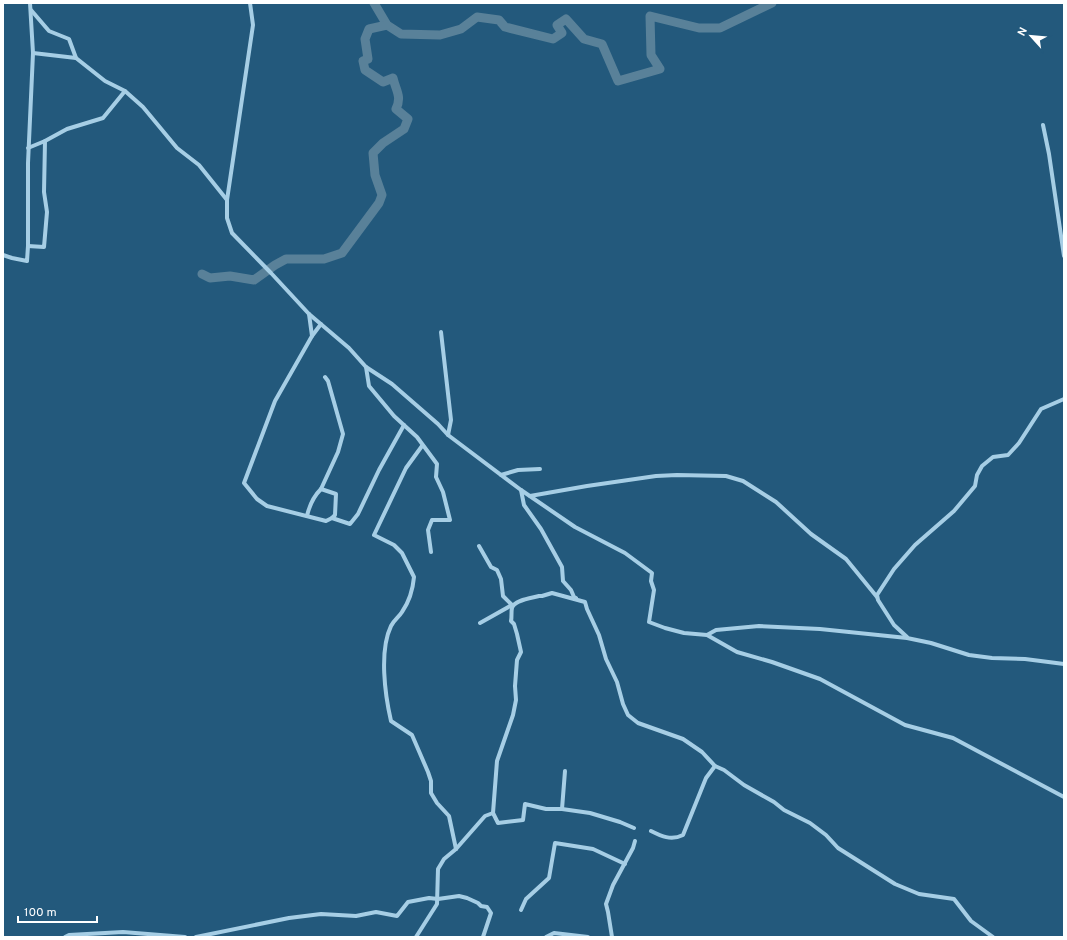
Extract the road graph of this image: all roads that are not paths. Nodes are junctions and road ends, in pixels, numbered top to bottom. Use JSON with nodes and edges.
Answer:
{"nodes":[{"id":1,"x":30,"y":3,"type":"edge"},
{"id":2,"x":250,"y":3,"type":"edge"},
{"id":3,"x":30,"y":10,"type":"junction"},
{"id":4,"x":33,"y":53,"type":"junction"},
{"id":5,"x":76,"y":58,"type":"junction"},
{"id":6,"x":126,"y":91,"type":"junction"},
{"id":7,"x":1043,"y":125,"type":"dead end"},
{"id":8,"x":45,"y":141,"type":"junction"},
{"id":9,"x":28,"y":148,"type":"junction"},
{"id":10,"x":227,"y":200,"type":"junction"},
{"id":11,"x":28,"y":246,"type":"junction"},
{"id":12,"x":3,"y":255,"type":"edge"},
{"id":13,"x":1064,"y":256,"type":"edge"},
{"id":14,"x":309,"y":314,"type":"junction"},
{"id":15,"x":321,"y":324,"type":"junction"},
{"id":16,"x":441,"y":332,"type":"dead end"},
{"id":17,"x":312,"y":336,"type":"junction"},
{"id":18,"x":366,"y":367,"type":"junction"},
{"id":19,"x":325,"y":377,"type":"dead end"},
{"id":20,"x":1064,"y":399,"type":"edge"},
{"id":21,"x":404,"y":425,"type":"junction"},
{"id":22,"x":448,"y":435,"type":"junction"},
{"id":23,"x":422,"y":446,"type":"junction"},
{"id":24,"x":540,"y":469,"type":"dead end"},
{"id":25,"x":501,"y":475,"type":"junction"},
{"id":26,"x":321,"y":489,"type":"junction"},
{"id":27,"x":521,"y":490,"type":"junction"},
{"id":28,"x":530,"y":496,"type":"junction"},
{"id":29,"x":307,"y":516,"type":"junction"},
{"id":30,"x":332,"y":518,"type":"junction"},
{"id":31,"x":479,"y":546,"type":"dead end"},
{"id":32,"x":431,"y":552,"type":"dead end"},
{"id":33,"x":877,"y":597,"type":"junction"},
{"id":34,"x":584,"y":601,"type":"junction"},
{"id":35,"x":512,"y":606,"type":"junction"},
{"id":36,"x":480,"y":623,"type":"dead end"},
{"id":37,"x":707,"y":635,"type":"junction"},
{"id":38,"x":907,"y":638,"type":"junction"},
{"id":39,"x":1064,"y":664,"type":"edge"},
{"id":40,"x":715,"y":766,"type":"junction"},
{"id":41,"x":565,"y":771,"type":"dead end"},
{"id":42,"x":1064,"y":797,"type":"edge"},
{"id":43,"x":562,"y":809,"type":"junction"},
{"id":44,"x":493,"y":813,"type":"junction"},
{"id":45,"x":634,"y":828,"type":"dead end"},
{"id":46,"x":651,"y":831,"type":"dead end"},
{"id":47,"x":635,"y":841,"type":"dead end"},
{"id":48,"x":456,"y":849,"type":"junction"},
{"id":49,"x":625,"y":864,"type":"junction"},
{"id":50,"x":438,"y":899,"type":"junction"},
{"id":51,"x":521,"y":910,"type":"dead end"},
{"id":52,"x":65,"y":937,"type":"edge"},
{"id":53,"x":185,"y":937,"type":"edge"},
{"id":54,"x":196,"y":937,"type":"edge"},
{"id":55,"x":416,"y":937,"type":"edge"},
{"id":56,"x":483,"y":937,"type":"edge"},
{"id":57,"x":546,"y":937,"type":"edge"},
{"id":58,"x":588,"y":937,"type":"edge"},
{"id":59,"x":612,"y":937,"type":"edge"},
{"id":60,"x":993,"y":937,"type":"edge"}],
"edges":[{"from":1,"to":3,"type":"street"},
{"from":2,"to":10,"type":"street"},
{"from":3,"to":4,"type":"street"},
{"from":3,"to":5,"type":"street"},
{"from":4,"to":5,"type":"street"},
{"from":4,"to":9,"type":"street"},
{"from":5,"to":6,"type":"street"},
{"from":6,"to":8,"type":"street"},
{"from":6,"to":10,"type":"street"},
{"from":7,"to":13,"type":"street"},
{"from":8,"to":9,"type":"street"},
{"from":8,"to":11,"type":"street"},
{"from":9,"to":11,"type":"street"},
{"from":10,"to":14,"type":"street"},
{"from":11,"to":12,"type":"street"},
{"from":14,"to":15,"type":"street"},
{"from":14,"to":17,"type":"street"},
{"from":15,"to":17,"type":"street"},
{"from":15,"to":18,"type":"street"},
{"from":16,"to":22,"type":"street"},
{"from":17,"to":29,"type":"street"},
{"from":18,"to":21,"type":"street"},
{"from":18,"to":22,"type":"street"},
{"from":19,"to":26,"type":"street"},
{"from":20,"to":33,"type":"street"},
{"from":21,"to":23,"type":"street"},
{"from":21,"to":30,"type":"street"},
{"from":22,"to":25,"type":"street"},
{"from":23,"to":32,"type":"street"},
{"from":23,"to":48,"type":"street"},
{"from":24,"to":25,"type":"street"},
{"from":25,"to":27,"type":"street"},
{"from":26,"to":29,"type":"street"},
{"from":26,"to":30,"type":"street"},
{"from":27,"to":28,"type":"street"},
{"from":27,"to":34,"type":"street"},
{"from":28,"to":33,"type":"street"},
{"from":28,"to":37,"type":"street"},
{"from":29,"to":30,"type":"street"},
{"from":31,"to":35,"type":"street"},
{"from":33,"to":38,"type":"street"},
{"from":34,"to":35,"type":"street"},
{"from":34,"to":40,"type":"street"},
{"from":35,"to":36,"type":"street"},
{"from":35,"to":44,"type":"street"},
{"from":37,"to":38,"type":"street"},
{"from":37,"to":42,"type":"street"},
{"from":38,"to":39,"type":"street"},
{"from":40,"to":46,"type":"street"},
{"from":40,"to":60,"type":"street"},
{"from":41,"to":43,"type":"street"},
{"from":43,"to":44,"type":"street"},
{"from":43,"to":45,"type":"street"},
{"from":44,"to":48,"type":"street"},
{"from":47,"to":49,"type":"street"},
{"from":48,"to":50,"type":"street"},
{"from":49,"to":51,"type":"street"},
{"from":49,"to":59,"type":"street"},
{"from":50,"to":54,"type":"street"},
{"from":50,"to":55,"type":"street"},
{"from":50,"to":56,"type":"street"},
{"from":52,"to":53,"type":"street"},
{"from":57,"to":58,"type":"street"}]}
